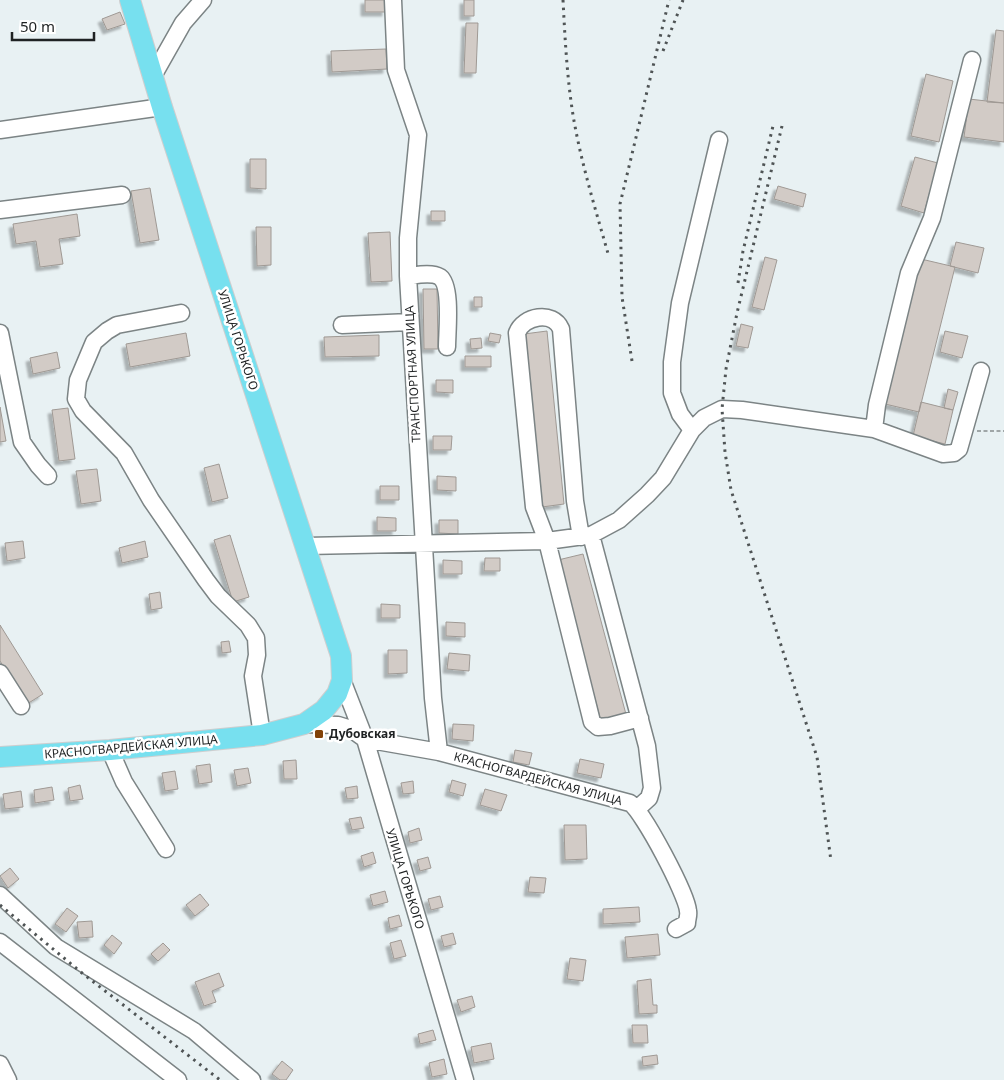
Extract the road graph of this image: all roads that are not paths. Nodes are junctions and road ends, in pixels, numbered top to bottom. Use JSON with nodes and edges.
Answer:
{"nodes":[{"id":1,"x":130,"y":0,"type":"edge"},
{"id":2,"x":203,"y":0,"type":"edge"},
{"id":3,"x":393,"y":0,"type":"edge"},
{"id":4,"x":972,"y":60,"type":"dead end"},
{"id":5,"x":153,"y":76,"type":"junction"},
{"id":6,"x":162,"y":107,"type":"junction"},
{"id":7,"x":0,"y":130,"type":"edge"},
{"id":8,"x":719,"y":140,"type":"dead end"},
{"id":9,"x":122,"y":195,"type":"dead end"},
{"id":10,"x":0,"y":210,"type":"edge"},
{"id":11,"x":408,"y":276,"type":"junction"},
{"id":12,"x":181,"y":313,"type":"dead end"},
{"id":13,"x":410,"y":322,"type":"junction"},
{"id":14,"x":342,"y":325,"type":"dead end"},
{"id":15,"x":0,"y":333,"type":"edge"},
{"id":16,"x":447,"y":347,"type":"dead end"},
{"id":17,"x":981,"y":371,"type":"dead end"},
{"id":18,"x":5,"y":388,"type":"edge"},
{"id":19,"x":692,"y":430,"type":"junction"},
{"id":20,"x":874,"y":430,"type":"junction"},
{"id":21,"x":48,"y":476,"type":"dead end"},
{"id":22,"x":586,"y":536,"type":"junction"},
{"id":23,"x":547,"y":541,"type":"junction"},
{"id":24,"x":425,"y":542,"type":"junction"},
{"id":25,"x":306,"y":546,"type":"junction"},
{"id":26,"x":0,"y":673,"type":"edge"},
{"id":27,"x":342,"y":680,"type":"junction"},
{"id":28,"x":21,"y":706,"type":"dead end"},
{"id":29,"x":640,"y":718,"type":"junction"},
{"id":30,"x":304,"y":724,"type":"junction"},
{"id":31,"x":262,"y":735,"type":"junction"},
{"id":32,"x":365,"y":739,"type":"junction"},
{"id":33,"x":110,"y":750,"type":"junction"},
{"id":34,"x":439,"y":752,"type":"junction"},
{"id":35,"x":0,"y":757,"type":"edge"},
{"id":36,"x":638,"y":808,"type":"junction"},
{"id":37,"x":166,"y":849,"type":"dead end"},
{"id":38,"x":0,"y":895,"type":"edge"},
{"id":39,"x":676,"y":929,"type":"dead end"},
{"id":40,"x":0,"y":942,"type":"edge"},
{"id":41,"x":0,"y":1064,"type":"edge"},
{"id":42,"x":8,"y":1080,"type":"edge"},
{"id":43,"x":178,"y":1080,"type":"edge"},
{"id":44,"x":252,"y":1080,"type":"edge"},
{"id":45,"x":465,"y":1080,"type":"edge"}],
"edges":[{"from":1,"to":5,"type":"main road","name":"УЛИЦА ГОРЬКОГО"},
{"from":2,"to":5,"type":"lane"},
{"from":3,"to":11,"type":"lane","name":"ТРАНСПОРТНАЯ УЛИЦА"},
{"from":4,"to":20,"type":"lane"},
{"from":5,"to":6,"type":"main road","name":"УЛИЦА ГОРЬКОГО"},
{"from":6,"to":7,"type":"lane"},
{"from":6,"to":25,"type":"main road","name":"УЛИЦА ГОРЬКОГО"},
{"from":8,"to":19,"type":"lane"},
{"from":9,"to":10,"type":"lane"},
{"from":11,"to":13,"type":"lane","name":"ТРАНСПОРТНАЯ УЛИЦА"},
{"from":11,"to":16,"type":"lane"},
{"from":12,"to":31,"type":"lane"},
{"from":13,"to":14,"type":"lane"},
{"from":13,"to":24,"type":"lane","name":"ТРАНСПОРТНАЯ УЛИЦА"},
{"from":15,"to":18,"type":"lane"},
{"from":17,"to":20,"type":"lane"},
{"from":18,"to":21,"type":"lane"},
{"from":19,"to":20,"type":"lane"},
{"from":19,"to":22,"type":"lane"},
{"from":22,"to":23,"type":"lane"},
{"from":22,"to":23,"type":"lane"},
{"from":22,"to":29,"type":"lane"},
{"from":23,"to":24,"type":"lane"},
{"from":23,"to":29,"type":"lane"},
{"from":24,"to":25,"type":"lane"},
{"from":24,"to":34,"type":"lane","name":"ТРАНСПОРТНАЯ УЛИЦА"},
{"from":25,"to":27,"type":"main road","name":"УЛИЦА ГОРЬКОГО"},
{"from":26,"to":28,"type":"lane"},
{"from":27,"to":30,"type":"main road"},
{"from":27,"to":32,"type":"lane","name":"УЛИЦА ГОРЬКОГО"},
{"from":29,"to":36,"type":"lane"},
{"from":30,"to":31,"type":"main road"},
{"from":30,"to":32,"type":"lane","name":"КРАСНОГВАРДЕЙСКАЯ УЛИЦА"},
{"from":31,"to":33,"type":"main road","name":"КРАСНОГВАРДЕЙСКАЯ УЛИЦА"},
{"from":32,"to":34,"type":"lane","name":"КРАСНОГВАРДЕЙСКАЯ УЛИЦА"},
{"from":32,"to":45,"type":"lane","name":"УЛИЦА ГОРЬКОГО"},
{"from":33,"to":35,"type":"main road","name":"КРАСНОГВАРДЕЙСКАЯ УЛИЦА"},
{"from":33,"to":37,"type":"lane"},
{"from":34,"to":36,"type":"lane","name":"КРАСНОГВАРДЕЙСКАЯ УЛИЦА"},
{"from":36,"to":39,"type":"lane","name":"КРАСНОГВАРДЕЙСКАЯ УЛИЦА"},
{"from":38,"to":44,"type":"lane"},
{"from":40,"to":43,"type":"lane"},
{"from":41,"to":42,"type":"lane"}]}
